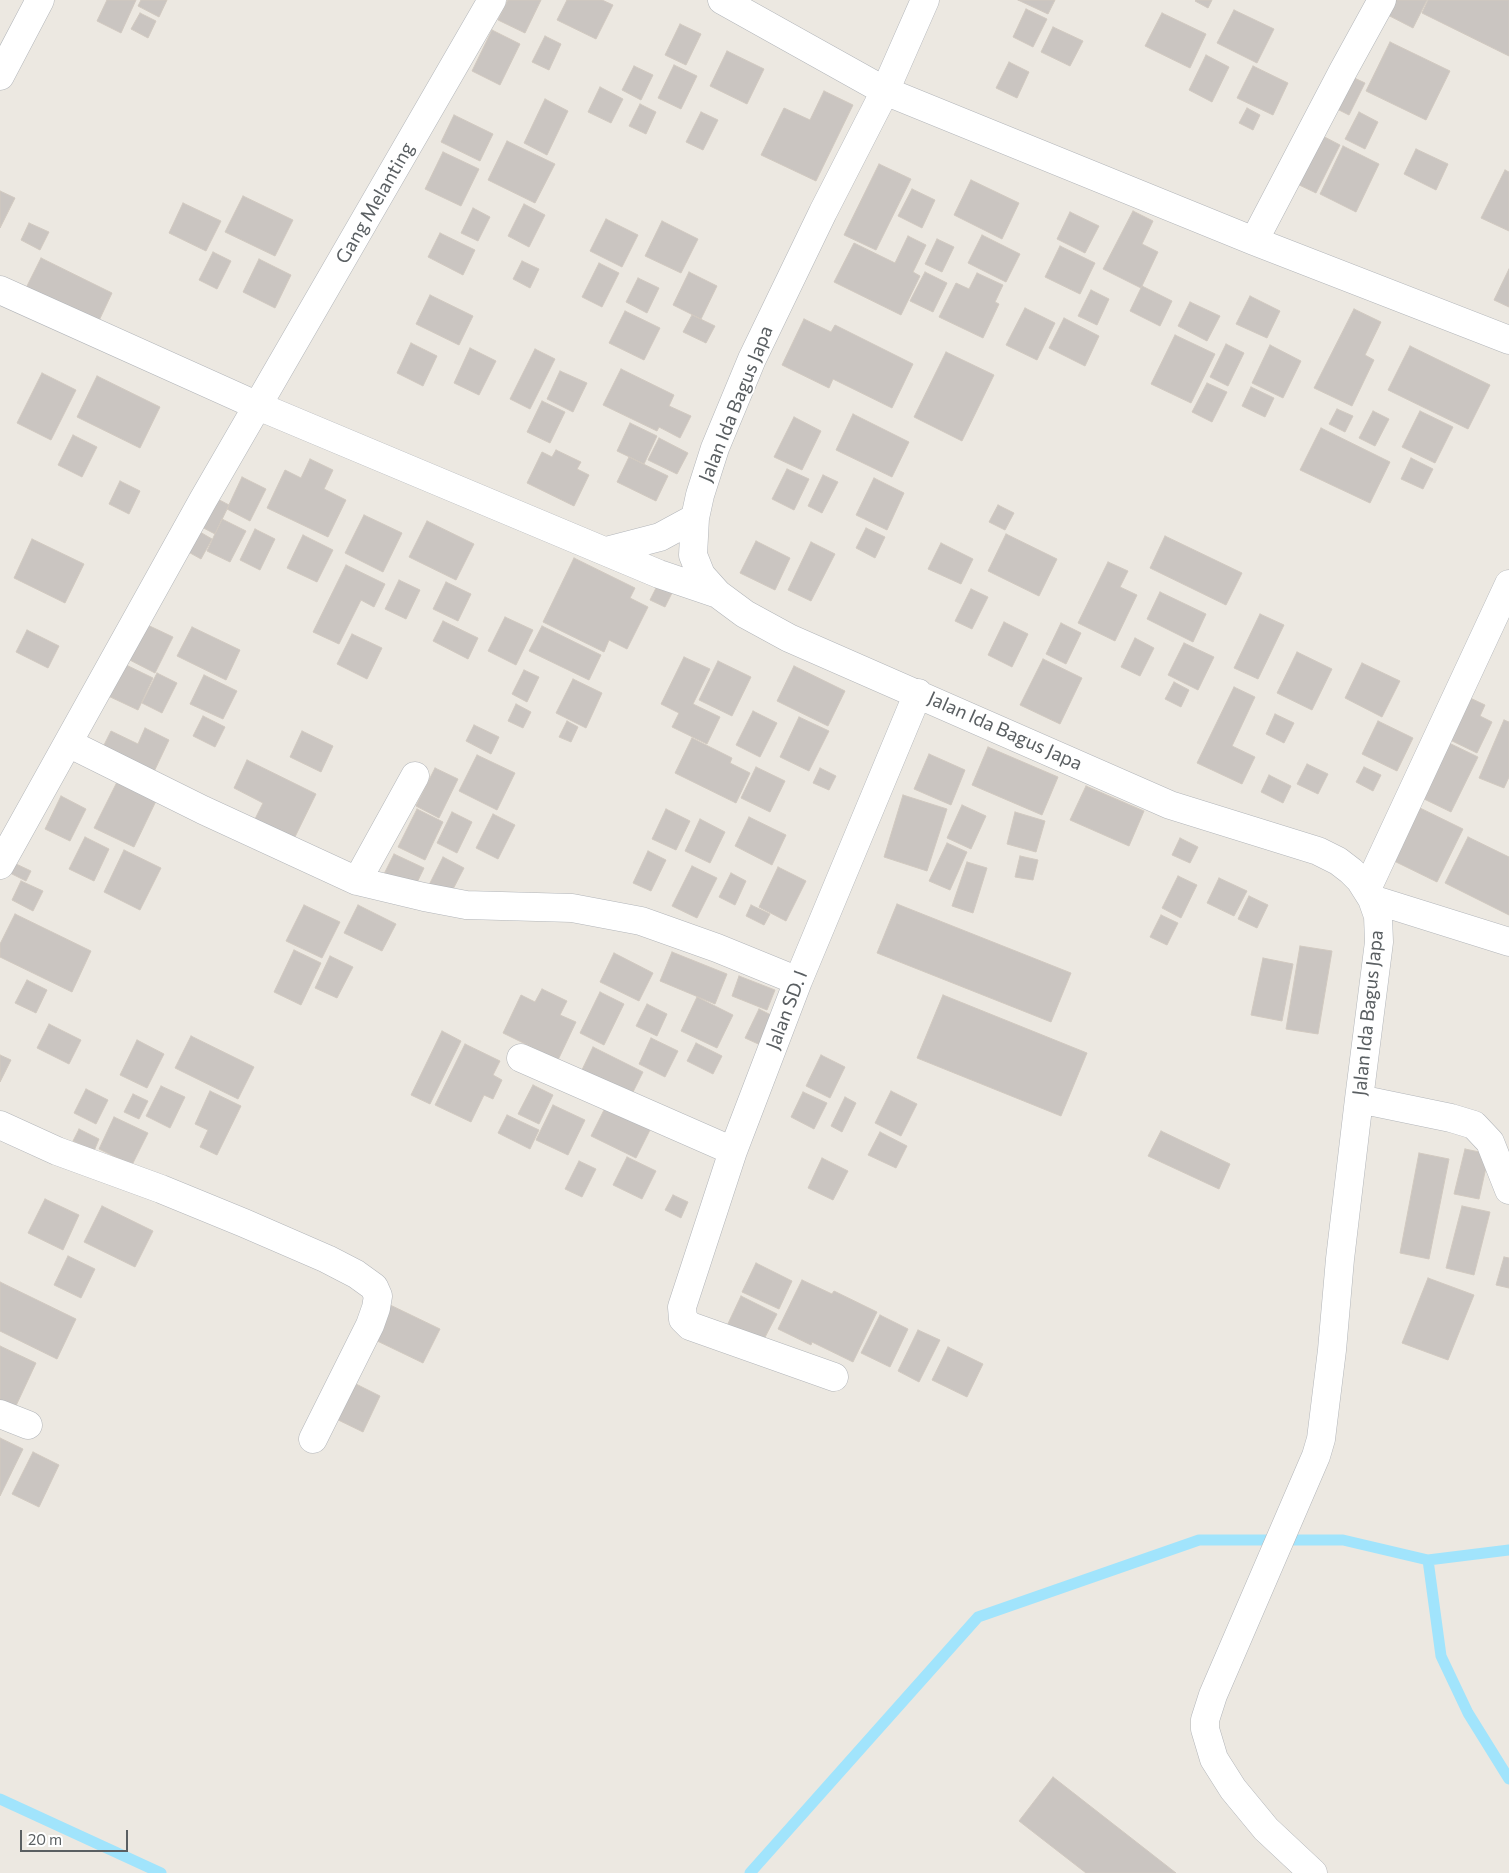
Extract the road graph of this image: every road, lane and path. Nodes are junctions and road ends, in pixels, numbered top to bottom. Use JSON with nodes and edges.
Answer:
{"nodes":[{"id":1,"x":40,"y":0,"type":"edge"},
{"id":2,"x":492,"y":0,"type":"edge"},
{"id":3,"x":722,"y":0,"type":"edge"},
{"id":4,"x":925,"y":0,"type":"edge"},
{"id":5,"x":1382,"y":0,"type":"edge"},
{"id":6,"x":0,"y":76,"type":"edge"},
{"id":7,"x":885,"y":91,"type":"junction"},
{"id":8,"x":1254,"y":241,"type":"junction"},
{"id":9,"x":0,"y":290,"type":"edge"},
{"id":10,"x":1509,"y":340,"type":"edge"},
{"id":11,"x":258,"y":406,"type":"junction"},
{"id":12,"x":695,"y":518,"type":"junction"},
{"id":13,"x":606,"y":551,"type":"junction"},
{"id":14,"x":1509,"y":584,"type":"edge"},
{"id":15,"x":718,"y":594,"type":"junction"},
{"id":16,"x":918,"y":693,"type":"junction"},
{"id":17,"x":68,"y":742,"type":"junction"},
{"id":18,"x":415,"y":776,"type":"dead end"},
{"id":19,"x":0,"y":865,"type":"edge"},
{"id":20,"x":357,"y":881,"type":"junction"},
{"id":21,"x":1369,"y":894,"type":"junction"},
{"id":22,"x":1509,"y":942,"type":"edge"},
{"id":23,"x":798,"y":981,"type":"junction"},
{"id":24,"x":521,"y":1058,"type":"dead end"},
{"id":25,"x":1359,"y":1099,"type":"junction"},
{"id":26,"x":0,"y":1125,"type":"edge"},
{"id":27,"x":733,"y":1151,"type":"junction"},
{"id":28,"x":1509,"y":1190,"type":"edge"},
{"id":29,"x":834,"y":1377,"type":"dead end"},
{"id":30,"x":0,"y":1414,"type":"edge"},
{"id":31,"x":28,"y":1424,"type":"dead end"},
{"id":32,"x":313,"y":1439,"type":"dead end"},
{"id":33,"x":1313,"y":1873,"type":"edge"}],
"edges":[{"from":1,"to":6,"type":"street"},
{"from":2,"to":11,"type":"street","name":"Gang Melanting"},
{"from":3,"to":7,"type":"street"},
{"from":4,"to":7,"type":"street","name":"Jalan Ida Bagus Japa"},
{"from":5,"to":8,"type":"street"},
{"from":7,"to":8,"type":"street"},
{"from":7,"to":12,"type":"street","name":"Jalan Ida Bagus Japa"},
{"from":8,"to":10,"type":"street"},
{"from":9,"to":11,"type":"street"},
{"from":11,"to":13,"type":"street"},
{"from":11,"to":17,"type":"street","name":"Gang Melanting"},
{"from":12,"to":13,"type":"street"},
{"from":12,"to":15,"type":"street","name":"Jalan Ida Bagus Japa"},
{"from":13,"to":15,"type":"street"},
{"from":14,"to":21,"type":"street"},
{"from":15,"to":16,"type":"street","name":"Jalan Ida Bagus Japa"},
{"from":16,"to":21,"type":"street","name":"Jalan Ida Bagus Japa"},
{"from":16,"to":23,"type":"street","name":"Jalan SD. I"},
{"from":17,"to":19,"type":"street","name":"Gang Melanting"},
{"from":17,"to":20,"type":"street"},
{"from":18,"to":20,"type":"street"},
{"from":20,"to":23,"type":"street"},
{"from":21,"to":22,"type":"street"},
{"from":21,"to":25,"type":"street","name":"Jalan Ida Bagus Japa"},
{"from":23,"to":27,"type":"street","name":"Jalan SD. I"},
{"from":24,"to":27,"type":"street"},
{"from":25,"to":28,"type":"street"},
{"from":25,"to":33,"type":"street","name":"Jalan Ida Bagus Japa"},
{"from":26,"to":32,"type":"street"},
{"from":27,"to":29,"type":"street","name":"Jalan SD. I"},
{"from":30,"to":31,"type":"street"}]}
